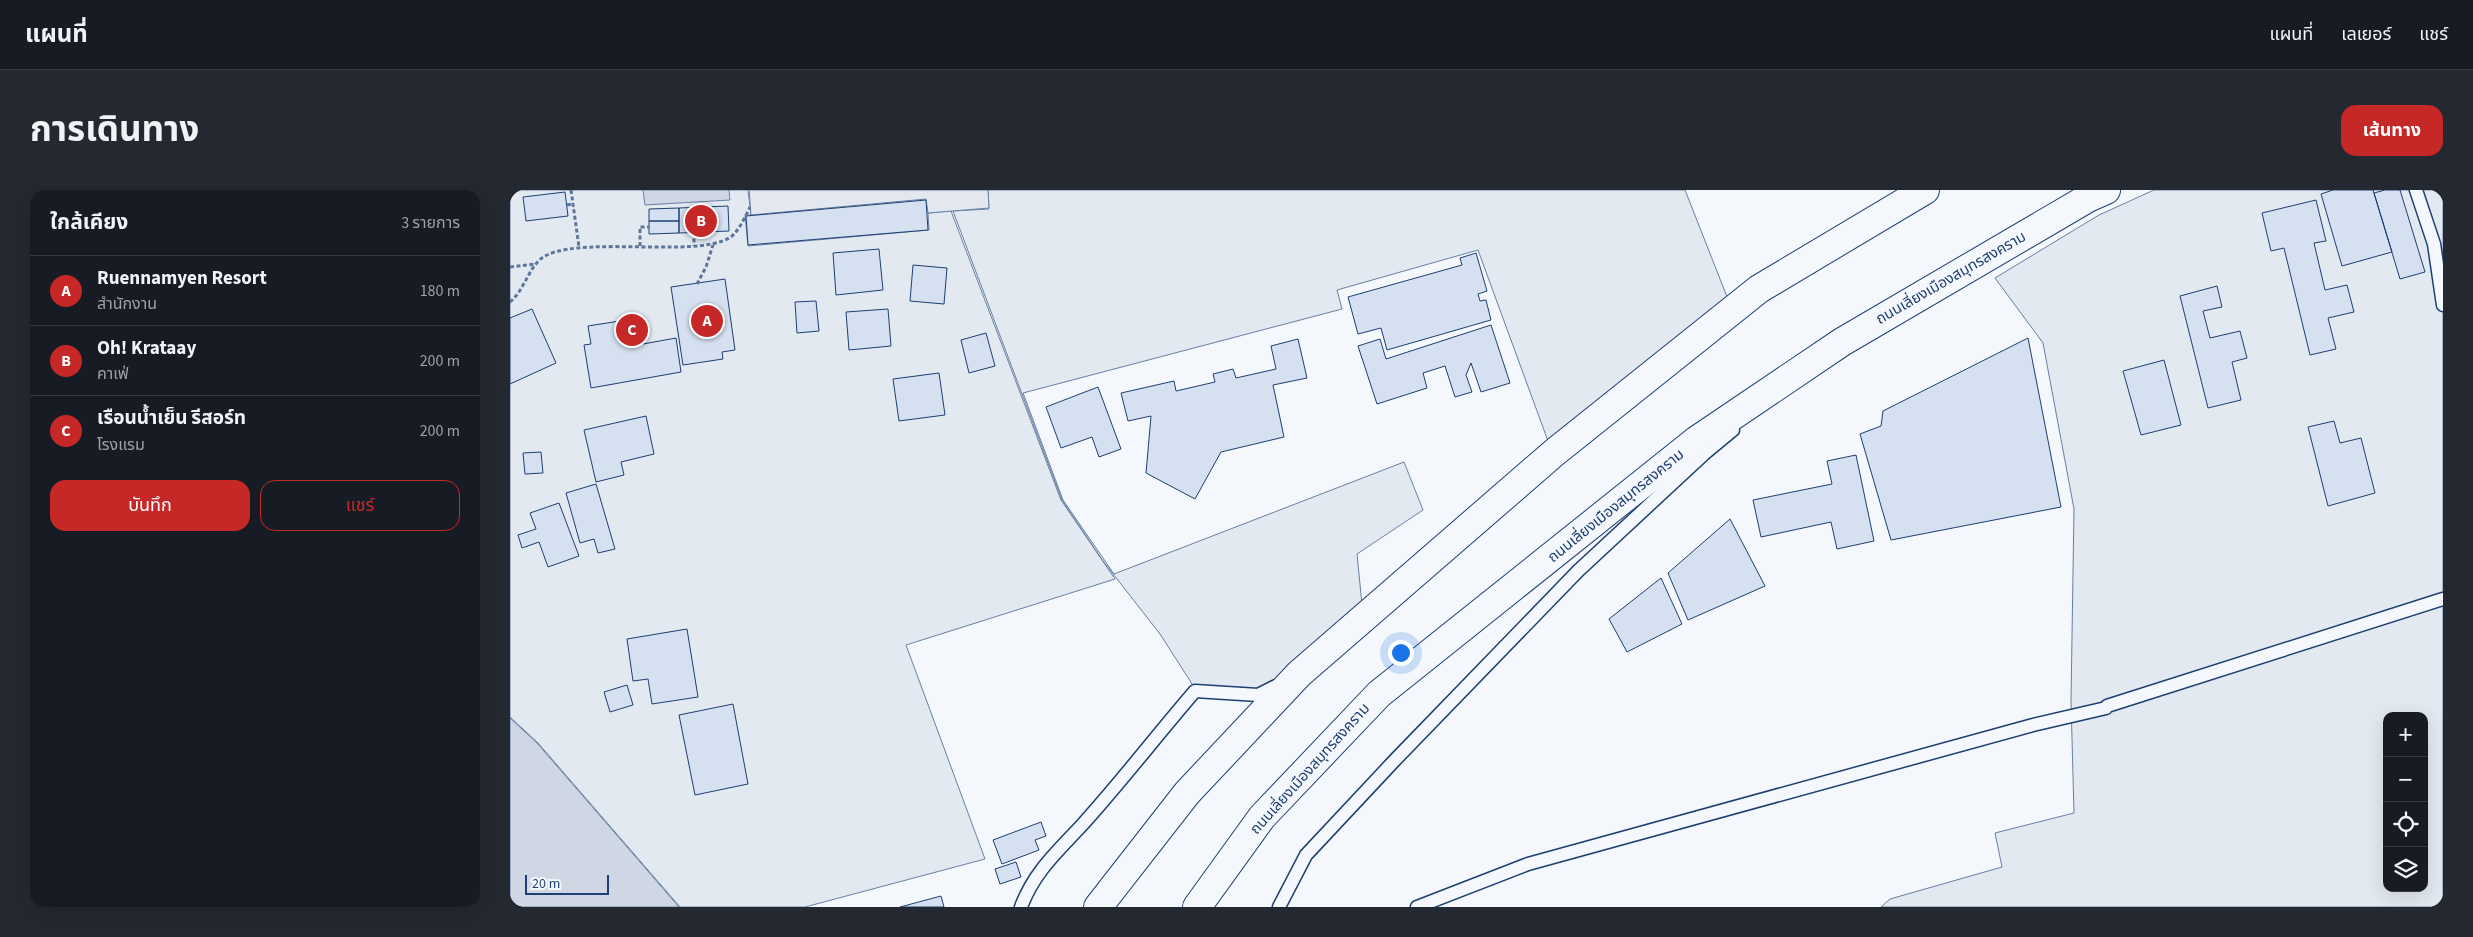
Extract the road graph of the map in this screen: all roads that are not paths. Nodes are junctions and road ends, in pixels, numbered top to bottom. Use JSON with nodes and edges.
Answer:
{"nodes":[{"id":1,"x":1925,"y":190,"type":"edge"},
{"id":2,"x":2106,"y":190,"type":"edge"},
{"id":3,"x":2416,"y":190,"type":"edge"},
{"id":4,"x":2443,"y":305,"type":"edge"},
{"id":5,"x":1842,"y":342,"type":"junction"},
{"id":6,"x":2443,"y":599,"type":"edge"},
{"id":7,"x":1299,"y":674,"type":"junction"},
{"id":8,"x":1021,"y":907,"type":"edge"},
{"id":9,"x":1098,"y":907,"type":"edge"},
{"id":10,"x":1197,"y":907,"type":"edge"},
{"id":11,"x":1279,"y":907,"type":"edge"},
{"id":12,"x":1417,"y":907,"type":"edge"}],
"edges":[{"from":1,"to":7,"type":"main road"},
{"from":2,"to":5,"type":"main road","name":"ถนนเลี่ยงเมืองสมุทรสงคราม"},
{"from":3,"to":4,"type":"lane"},
{"from":5,"to":10,"type":"main road","name":"ถนนเลี่ยงเมืองสมุทรสงคราม"},
{"from":5,"to":11,"type":"lane"},
{"from":6,"to":12,"type":"lane"},
{"from":7,"to":8,"type":"lane"},
{"from":7,"to":9,"type":"main road"}]}
